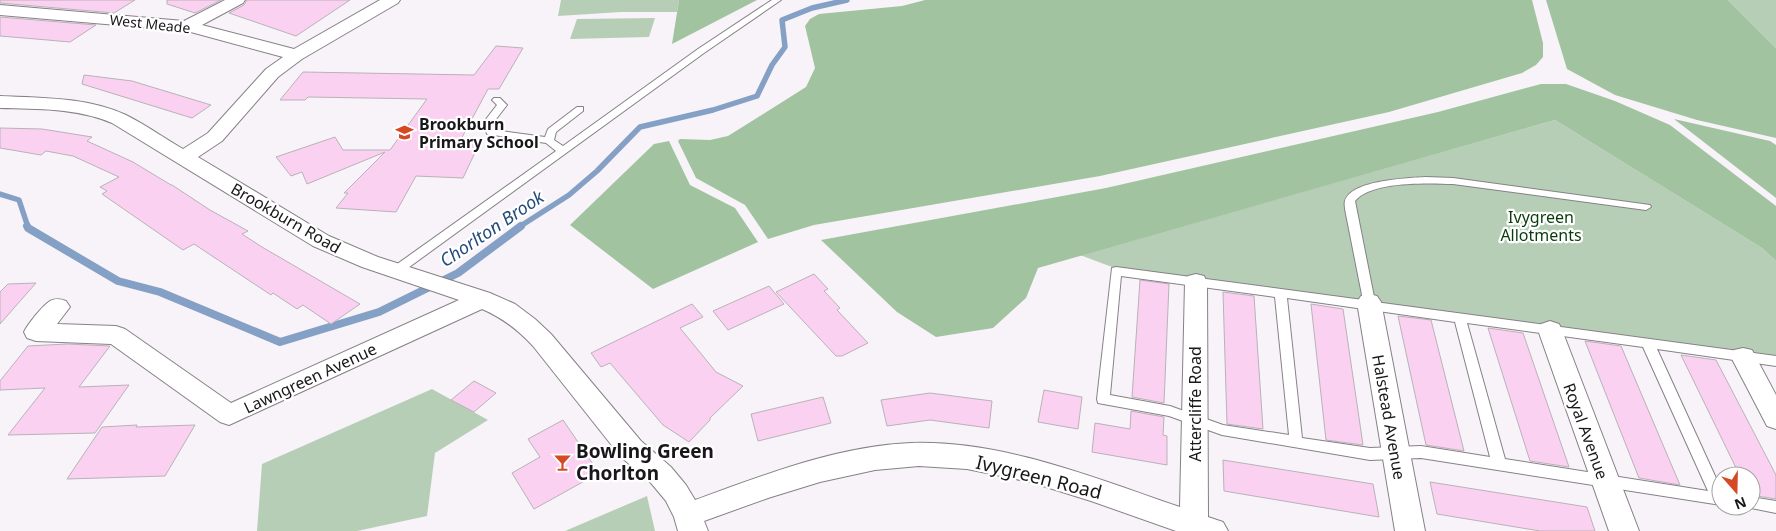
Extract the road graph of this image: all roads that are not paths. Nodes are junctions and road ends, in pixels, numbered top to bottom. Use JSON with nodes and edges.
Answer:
{"nodes":[{"id":1,"x":77,"y":0,"type":"edge"},
{"id":2,"x":237,"y":0,"type":"edge"},
{"id":3,"x":392,"y":0,"type":"edge"},
{"id":4,"x":777,"y":0,"type":"edge"},
{"id":5,"x":0,"y":10,"type":"edge"},
{"id":6,"x":53,"y":13,"type":"junction"},
{"id":7,"x":187,"y":26,"type":"junction"},
{"id":8,"x":296,"y":55,"type":"junction"},
{"id":9,"x":497,"y":100,"type":"dead end"},
{"id":10,"x":0,"y":102,"type":"edge"},
{"id":11,"x":580,"y":109,"type":"dead end"},
{"id":12,"x":549,"y":141,"type":"junction"},
{"id":13,"x":562,"y":150,"type":"junction"},
{"id":14,"x":184,"y":157,"type":"junction"},
{"id":15,"x":1646,"y":207,"type":"dead end"},
{"id":16,"x":405,"y":273,"type":"junction"},
{"id":17,"x":1196,"y":282,"type":"junction"},
{"id":18,"x":1281,"y":294,"type":"junction"},
{"id":19,"x":482,"y":299,"type":"junction"},
{"id":20,"x":1369,"y":304,"type":"junction"},
{"id":21,"x":58,"y":307,"type":"dead end"},
{"id":22,"x":1460,"y":318,"type":"junction"},
{"id":23,"x":1550,"y":330,"type":"junction"},
{"id":24,"x":1648,"y":344,"type":"junction"},
{"id":25,"x":1742,"y":356,"type":"junction"},
{"id":26,"x":1776,"y":361,"type":"edge"},
{"id":27,"x":1776,"y":419,"type":"edge"},
{"id":28,"x":1194,"y":420,"type":"junction"},
{"id":29,"x":1296,"y":442,"type":"junction"},
{"id":30,"x":1396,"y":453,"type":"junction"},
{"id":31,"x":1499,"y":464,"type":"junction"},
{"id":32,"x":1605,"y":481,"type":"junction"},
{"id":33,"x":1711,"y":481,"type":"edge"},
{"id":34,"x":1711,"y":497,"type":"edge"},
{"id":35,"x":1761,"y":505,"type":"edge"},
{"id":36,"x":1776,"y":507,"type":"edge"},
{"id":37,"x":691,"y":523,"type":"edge"},
{"id":38,"x":1203,"y":528,"type":"edge"},
{"id":39,"x":1410,"y":531,"type":"edge"},
{"id":40,"x":1624,"y":531,"type":"edge"}],
"edges":[{"from":1,"to":6,"type":"street"},
{"from":2,"to":7,"type":"street"},
{"from":3,"to":8,"type":"street"},
{"from":4,"to":13,"type":"lane"},
{"from":5,"to":6,"type":"street","name":"West Meade"},
{"from":6,"to":7,"type":"street","name":"West Meade"},
{"from":7,"to":8,"type":"street","name":"West Meade"},
{"from":8,"to":14,"type":"street"},
{"from":9,"to":12,"type":"lane"},
{"from":10,"to":14,"type":"street","name":"Brookburn Road"},
{"from":11,"to":12,"type":"lane"},
{"from":12,"to":13,"type":"lane"},
{"from":13,"to":16,"type":"lane"},
{"from":14,"to":16,"type":"street","name":"Brookburn Road"},
{"from":15,"to":20,"type":"lane"},
{"from":16,"to":19,"type":"street","name":"Brookburn Road"},
{"from":17,"to":18,"type":"lane"},
{"from":17,"to":28,"type":"street","name":"Attercliffe Road"},
{"from":17,"to":28,"type":"lane"},
{"from":18,"to":20,"type":"lane"},
{"from":18,"to":29,"type":"lane"},
{"from":19,"to":21,"type":"street","name":"Lawngreen Avenue"},
{"from":19,"to":37,"type":"street","name":"Brookburn Road"},
{"from":20,"to":22,"type":"lane"},
{"from":20,"to":30,"type":"street","name":"Halstead Avenue"},
{"from":22,"to":23,"type":"lane"},
{"from":22,"to":31,"type":"lane"},
{"from":23,"to":24,"type":"lane"},
{"from":23,"to":32,"type":"street","name":"Royal Avenue"},
{"from":24,"to":25,"type":"lane"},
{"from":24,"to":33,"type":"lane"},
{"from":25,"to":26,"type":"lane"},
{"from":25,"to":27,"type":"street"},
{"from":28,"to":29,"type":"lane"},
{"from":28,"to":38,"type":"street","name":"Attercliffe Road"},
{"from":29,"to":30,"type":"lane"},
{"from":30,"to":31,"type":"lane"},
{"from":30,"to":39,"type":"street","name":"Halstead Avenue"},
{"from":31,"to":32,"type":"lane"},
{"from":32,"to":34,"type":"lane"},
{"from":32,"to":40,"type":"street","name":"Royal Avenue"},
{"from":35,"to":36,"type":"lane"},
{"from":37,"to":38,"type":"street","name":"Ivygreen Road"}]}
